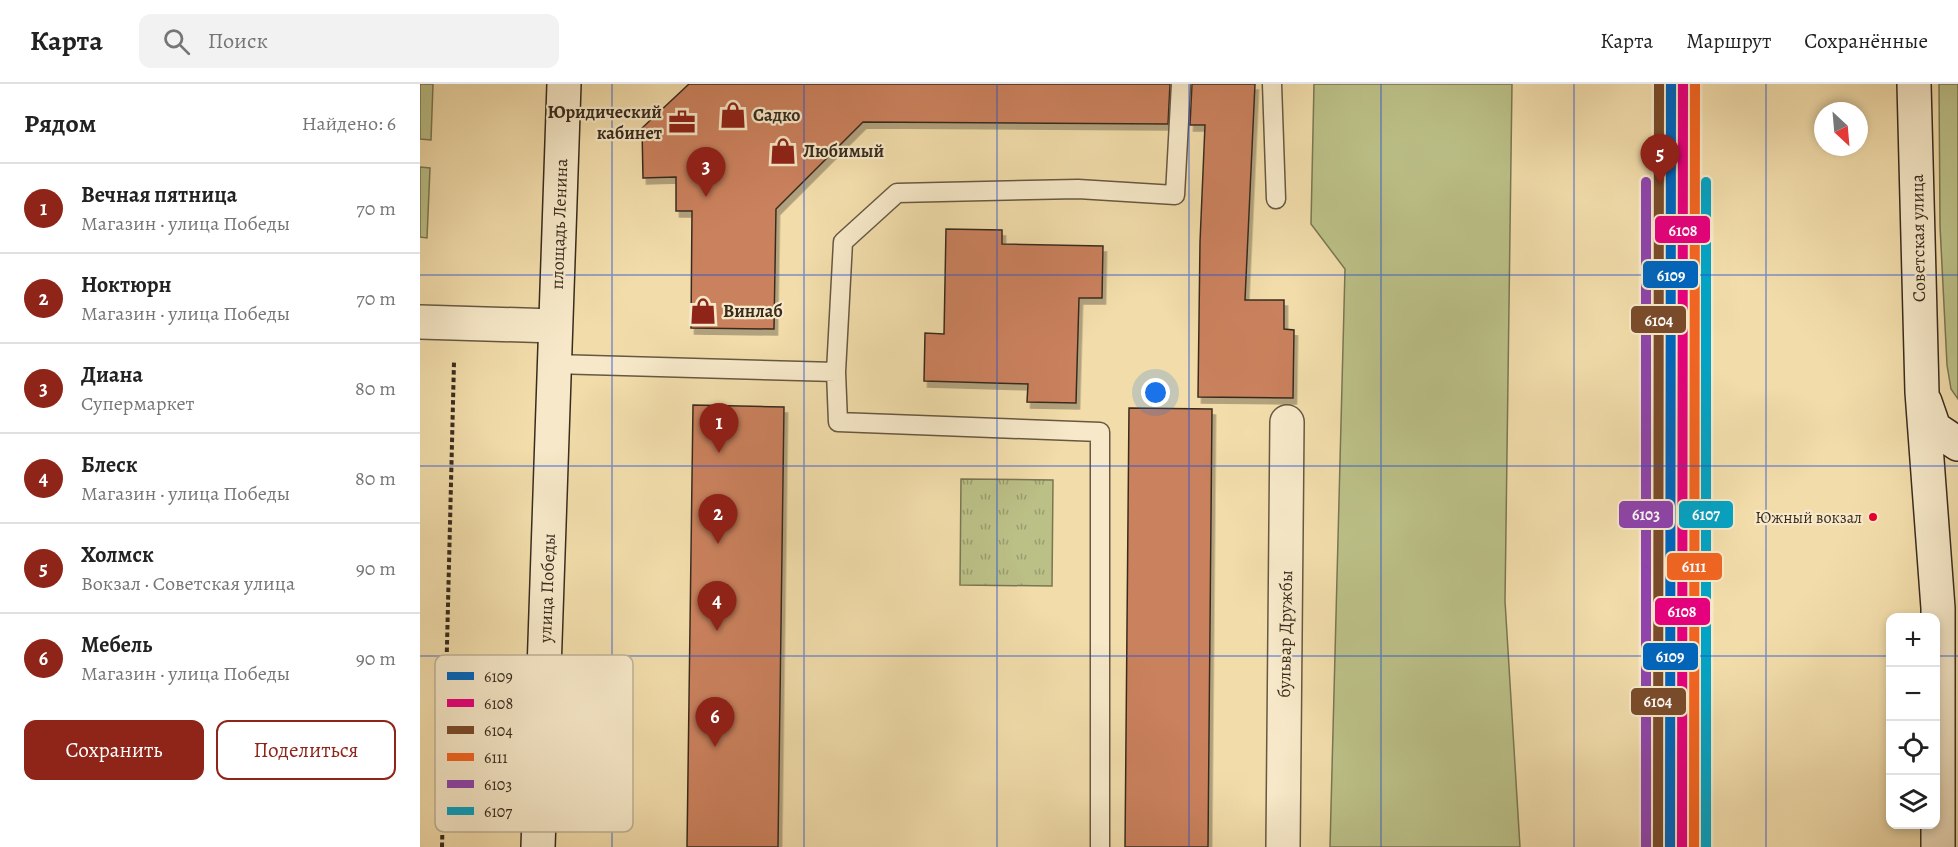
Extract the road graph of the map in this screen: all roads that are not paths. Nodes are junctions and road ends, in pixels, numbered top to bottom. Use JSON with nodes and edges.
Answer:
{"nodes":[{"id":1,"x":564,"y":84,"type":"edge"},
{"id":2,"x":1181,"y":84,"type":"edge"},
{"id":3,"x":1272,"y":84,"type":"edge"},
{"id":4,"x":1914,"y":84,"type":"edge"},
{"id":5,"x":1276,"y":199,"type":"dead end"},
{"id":6,"x":420,"y":322,"type":"edge"},
{"id":7,"x":555,"y":326,"type":"junction"},
{"id":8,"x":554,"y":364,"type":"junction"},
{"id":9,"x":837,"y":372,"type":"junction"},
{"id":10,"x":1922,"y":392,"type":"junction"},
{"id":11,"x":1287,"y":422,"type":"dead end"},
{"id":12,"x":1958,"y":444,"type":"edge"},
{"id":13,"x":1958,"y":554,"type":"edge"},
{"id":14,"x":1938,"y":608,"type":"junction"},
{"id":15,"x":544,"y":655,"type":"edge"},
{"id":16,"x":538,"y":832,"type":"edge"},
{"id":17,"x":538,"y":847,"type":"edge"},
{"id":18,"x":1100,"y":847,"type":"edge"},
{"id":19,"x":1283,"y":847,"type":"edge"},
{"id":20,"x":1938,"y":847,"type":"edge"}],
"edges":[{"from":1,"to":7,"type":"main road","name":"площадь Ленина"},
{"from":2,"to":9,"type":"lane"},
{"from":3,"to":5,"type":"lane"},
{"from":4,"to":10,"type":"main road","name":"Советская улица"},
{"from":6,"to":7,"type":"main road"},
{"from":7,"to":8,"type":"main road","name":"площадь Ленина"},
{"from":8,"to":9,"type":"lane"},
{"from":8,"to":15,"type":"main road","name":"улица Победы"},
{"from":9,"to":18,"type":"lane"},
{"from":10,"to":12,"type":"main road","name":"Советская улица"},
{"from":10,"to":14,"type":"main road","name":"Советская улица"},
{"from":11,"to":19,"type":"main road","name":"бульвар Дружбы"},
{"from":13,"to":14,"type":"main road","name":"Советская улица"},
{"from":14,"to":20,"type":"main road","name":"Советская улица"},
{"from":16,"to":17,"type":"main road","name":"улица Победы"}]}
